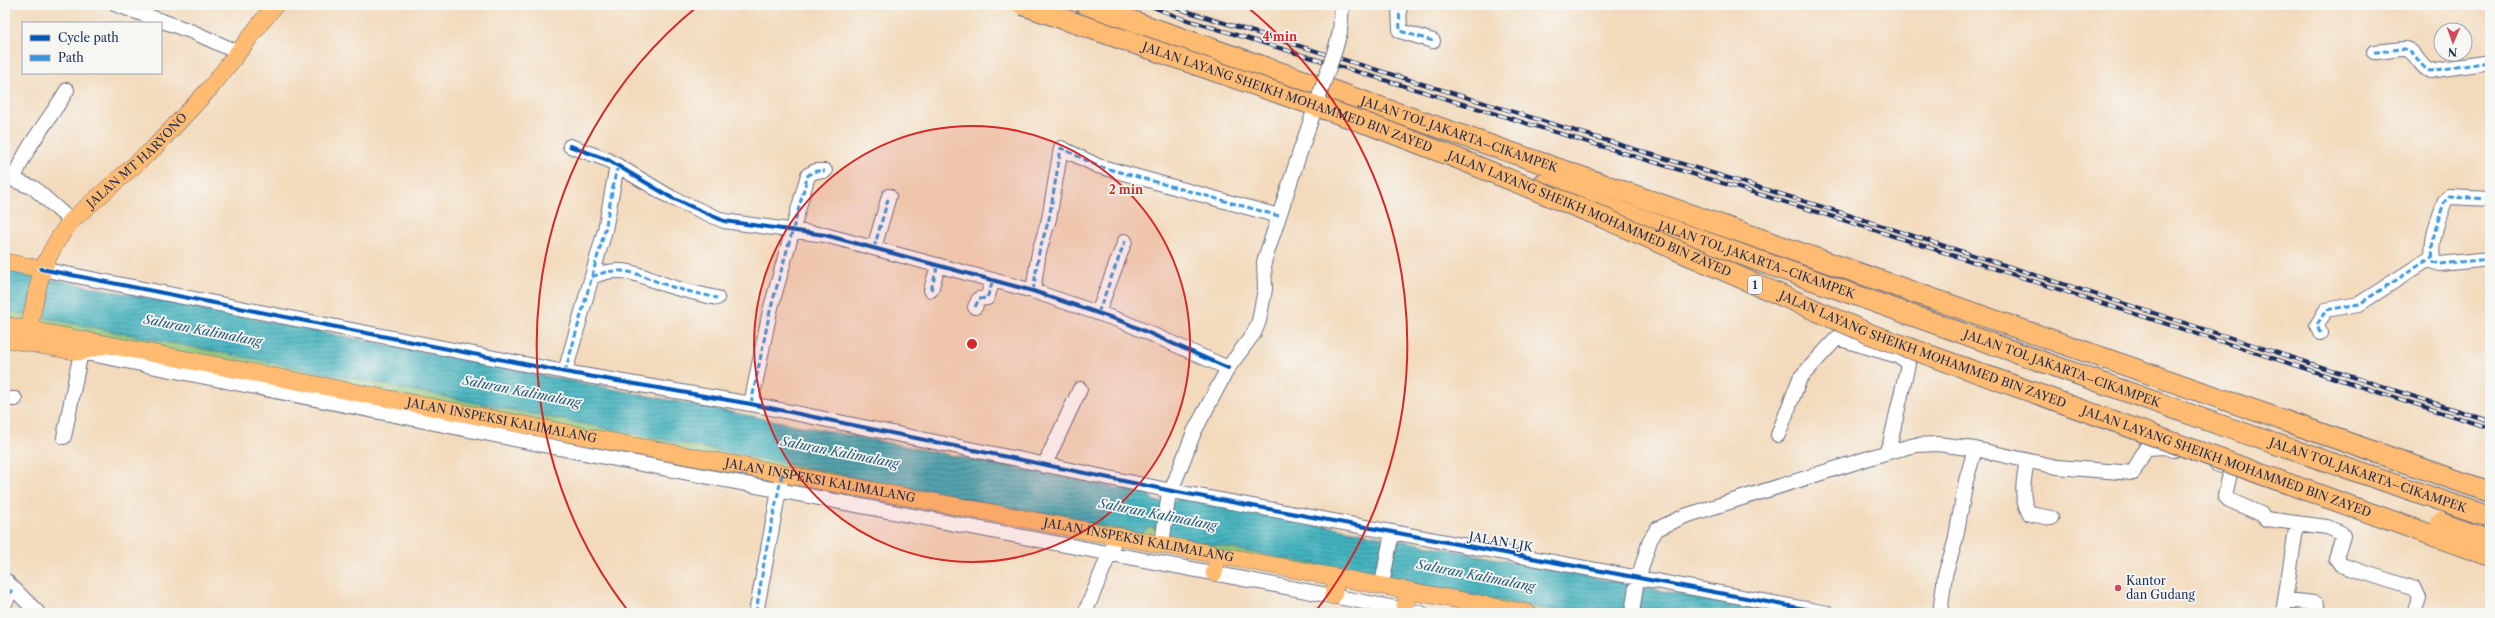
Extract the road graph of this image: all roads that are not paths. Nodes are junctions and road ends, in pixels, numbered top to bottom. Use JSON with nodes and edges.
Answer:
{"nodes":[{"id":1,"x":117,"y":5,"type":"edge"},
{"id":2,"x":274,"y":5,"type":"edge"},
{"id":3,"x":1023,"y":5,"type":"edge"},
{"id":4,"x":1055,"y":5,"type":"edge"},
{"id":5,"x":1086,"y":5,"type":"edge"},
{"id":6,"x":1342,"y":5,"type":"edge"},
{"id":7,"x":1399,"y":5,"type":"edge"},
{"id":8,"x":1433,"y":41,"type":"dead end"},
{"id":9,"x":237,"y":52,"type":"junction"},
{"id":10,"x":2374,"y":52,"type":"dead end"},
{"id":11,"x":2490,"y":62,"type":"edge"},
{"id":12,"x":67,"y":90,"type":"dead end"},
{"id":13,"x":570,"y":146,"type":"dead end"},
{"id":14,"x":619,"y":168,"type":"junction"},
{"id":15,"x":825,"y":170,"type":"dead end"},
{"id":16,"x":9,"y":178,"type":"edge"},
{"id":17,"x":889,"y":196,"type":"dead end"},
{"id":18,"x":2490,"y":199,"type":"edge"},
{"id":19,"x":1279,"y":216,"type":"junction"},
{"id":20,"x":71,"y":221,"type":"junction"},
{"id":21,"x":791,"y":231,"type":"junction"},
{"id":22,"x":1125,"y":241,"type":"dead end"},
{"id":23,"x":874,"y":248,"type":"junction"},
{"id":24,"x":2432,"y":257,"type":"junction"},
{"id":25,"x":2490,"y":259,"type":"edge"},
{"id":26,"x":5,"y":262,"type":"edge"},
{"id":27,"x":938,"y":265,"type":"junction"},
{"id":28,"x":40,"y":272,"type":"junction"},
{"id":29,"x":592,"y":277,"type":"junction"},
{"id":30,"x":993,"y":280,"type":"junction"},
{"id":31,"x":931,"y":290,"type":"dead end"},
{"id":32,"x":1033,"y":291,"type":"junction"},
{"id":33,"x":717,"y":298,"type":"dead end"},
{"id":34,"x":975,"y":307,"type":"dead end"},
{"id":35,"x":1098,"y":312,"type":"junction"},
{"id":36,"x":5,"y":325,"type":"edge"},
{"id":37,"x":30,"y":325,"type":"junction"},
{"id":38,"x":2320,"y":333,"type":"dead end"},
{"id":39,"x":5,"y":339,"type":"edge"},
{"id":40,"x":113,"y":345,"type":"junction"},
{"id":41,"x":81,"y":352,"type":"junction"},
{"id":42,"x":1228,"y":368,"type":"junction"},
{"id":43,"x":565,"y":372,"type":"junction"},
{"id":44,"x":1080,"y":389,"type":"dead end"},
{"id":45,"x":751,"y":404,"type":"junction"},
{"id":46,"x":1778,"y":435,"type":"dead end"},
{"id":47,"x":64,"y":437,"type":"dead end"},
{"id":48,"x":1975,"y":449,"type":"junction"},
{"id":49,"x":1885,"y":453,"type":"junction"},
{"id":50,"x":2027,"y":461,"type":"junction"},
{"id":51,"x":1044,"y":466,"type":"junction"},
{"id":52,"x":781,"y":481,"type":"junction"},
{"id":53,"x":2490,"y":492,"type":"edge"},
{"id":54,"x":1170,"y":495,"type":"junction"},
{"id":55,"x":2490,"y":517,"type":"edge"},
{"id":56,"x":2051,"y":518,"type":"dead end"},
{"id":57,"x":2297,"y":523,"type":"junction"},
{"id":58,"x":1391,"y":534,"type":"junction"},
{"id":59,"x":1117,"y":537,"type":"junction"},
{"id":60,"x":1163,"y":538,"type":"junction"},
{"id":61,"x":2490,"y":541,"type":"edge"},
{"id":62,"x":1110,"y":553,"type":"junction"},
{"id":63,"x":1218,"y":556,"type":"junction"},
{"id":64,"x":2490,"y":556,"type":"edge"},
{"id":65,"x":1214,"y":573,"type":"junction"},
{"id":66,"x":1337,"y":578,"type":"junction"},
{"id":67,"x":1637,"y":581,"type":"junction"},
{"id":68,"x":1382,"y":582,"type":"junction"},
{"id":69,"x":7,"y":585,"type":"edge"},
{"id":70,"x":1409,"y":591,"type":"junction"},
{"id":71,"x":1333,"y":596,"type":"junction"},
{"id":72,"x":5,"y":603,"type":"edge"},
{"id":73,"x":2284,"y":606,"type":"edge"},
{"id":74,"x":1404,"y":610,"type":"junction"},
{"id":75,"x":1520,"y":612,"type":"edge"},
{"id":76,"x":38,"y":613,"type":"edge"},
{"id":77,"x":756,"y":613,"type":"edge"},
{"id":78,"x":1085,"y":613,"type":"edge"},
{"id":79,"x":1421,"y":613,"type":"edge"},
{"id":80,"x":1632,"y":613,"type":"edge"},
{"id":81,"x":1827,"y":613,"type":"edge"},
{"id":82,"x":1940,"y":613,"type":"edge"},
{"id":83,"x":2317,"y":613,"type":"edge"},
{"id":84,"x":2414,"y":613,"type":"edge"}],
"edges":[{"from":1,"to":9,"type":"street"},
{"from":2,"to":9,"type":"main road","name":"JALAN MT HARYONO"},
{"from":3,"to":55,"type":"highway","name":"JALAN TOL JAKARTA–CIKAMPEK","number":"1"},
{"from":3,"to":64,"type":"highway","name":"JALAN LAYANG SHEIKH MOHAMMED BIN ZAYED","number":"1","bridge":true},
{"from":4,"to":61,"type":"highway","name":"JALAN LAYANG SHEIKH MOHAMMED BIN ZAYED","number":"1","bridge":true},
{"from":5,"to":53,"type":"highway","name":"JALAN TOL JAKARTA–CIKAMPEK"},
{"from":6,"to":19,"type":"street","bridge":true},
{"from":7,"to":8,"type":"street"},
{"from":9,"to":20,"type":"main road","name":"JALAN MT HARYONO"},
{"from":10,"to":11,"type":"street"},
{"from":12,"to":16,"type":"street"},
{"from":13,"to":14,"type":"street"},
{"from":14,"to":21,"type":"street"},
{"from":14,"to":29,"type":"street"},
{"from":15,"to":21,"type":"street"},
{"from":16,"to":20,"type":"street"},
{"from":17,"to":23,"type":"street"},
{"from":18,"to":24,"type":"street"},
{"from":19,"to":32,"type":"street"},
{"from":19,"to":42,"type":"street"},
{"from":20,"to":28,"type":"main road","name":"JALAN MT HARYONO"},
{"from":21,"to":23,"type":"street"},
{"from":21,"to":45,"type":"street"},
{"from":22,"to":35,"type":"street"},
{"from":23,"to":27,"type":"street"},
{"from":24,"to":25,"type":"street"},
{"from":24,"to":38,"type":"street"},
{"from":26,"to":28,"type":"main road"},
{"from":27,"to":30,"type":"street"},
{"from":27,"to":31,"type":"street"},
{"from":28,"to":37,"type":"main road","name":"JALAN MT HARYONO"},
{"from":28,"to":43,"type":"street","name":"JALAN LJK"},
{"from":29,"to":33,"type":"street"},
{"from":29,"to":43,"type":"street"},
{"from":30,"to":32,"type":"street"},
{"from":30,"to":34,"type":"street"},
{"from":32,"to":35,"type":"street"},
{"from":35,"to":42,"type":"street"},
{"from":36,"to":37,"type":"main road","name":"JALAN INSPEKSI KALIMALANG"},
{"from":37,"to":40,"type":"main road","name":"JALAN INSPEKSI KALIMALANG"},
{"from":39,"to":41,"type":"main road","name":"JALAN INSPEKSI KALIMALANG"},
{"from":40,"to":41,"type":"main road","name":"JALAN INSPEKSI KALIMALANG"},
{"from":40,"to":52,"type":"main road","name":"JALAN INSPEKSI KALIMALANG"},
{"from":41,"to":47,"type":"street"},
{"from":41,"to":52,"type":"street","name":"JALAN INSPEKSI KALIMALANG"},
{"from":42,"to":54,"type":"street"},
{"from":43,"to":45,"type":"street","name":"JALAN LJK"},
{"from":44,"to":51,"type":"street"},
{"from":45,"to":51,"type":"street","name":"JALAN LJK"},
{"from":46,"to":49,"type":"street"},
{"from":48,"to":49,"type":"street"},
{"from":48,"to":50,"type":"street"},
{"from":48,"to":82,"type":"street"},
{"from":49,"to":67,"type":"street"},
{"from":50,"to":56,"type":"street"},
{"from":50,"to":57,"type":"street"},
{"from":51,"to":54,"type":"street","name":"JALAN LJK"},
{"from":52,"to":59,"type":"main road","name":"JALAN INSPEKSI KALIMALANG"},
{"from":52,"to":62,"type":"street","name":"JALAN INSPEKSI KALIMALANG"},
{"from":52,"to":77,"type":"street"},
{"from":54,"to":58,"type":"street","name":"JALAN LJK"},
{"from":54,"to":60,"type":"street"},
{"from":57,"to":73,"type":"street"},
{"from":57,"to":84,"type":"street"},
{"from":58,"to":67,"type":"street","name":"JALAN LJK"},
{"from":58,"to":68,"type":"street"},
{"from":59,"to":60,"type":"main road","name":"JALAN INSPEKSI KALIMALANG"},
{"from":59,"to":62,"type":"street"},
{"from":60,"to":63,"type":"main road","name":"JALAN INSPEKSI KALIMALANG"},
{"from":62,"to":65,"type":"street","name":"JALAN INSPEKSI KALIMALANG"},
{"from":62,"to":78,"type":"street"},
{"from":63,"to":65,"type":"main road"},
{"from":63,"to":66,"type":"main road","name":"JALAN INSPEKSI KALIMALANG"},
{"from":65,"to":71,"type":"street","name":"JALAN INSPEKSI KALIMALANG"},
{"from":66,"to":68,"type":"main road","name":"JALAN INSPEKSI KALIMALANG"},
{"from":66,"to":71,"type":"main road"},
{"from":67,"to":80,"type":"street"},
{"from":67,"to":81,"type":"street","name":"JALAN LJK"},
{"from":68,"to":70,"type":"main road","name":"JALAN INSPEKSI KALIMALANG"},
{"from":69,"to":72,"type":"street"},
{"from":69,"to":76,"type":"street"},
{"from":70,"to":74,"type":"main road"},
{"from":70,"to":75,"type":"main road","name":"JALAN INSPEKSI KALIMALANG"},
{"from":71,"to":74,"type":"street","name":"JALAN INSPEKSI KALIMALANG"},
{"from":73,"to":83,"type":"street"},
{"from":74,"to":79,"type":"street","name":"JALAN INSPEKSI KALIMALANG"}]}
